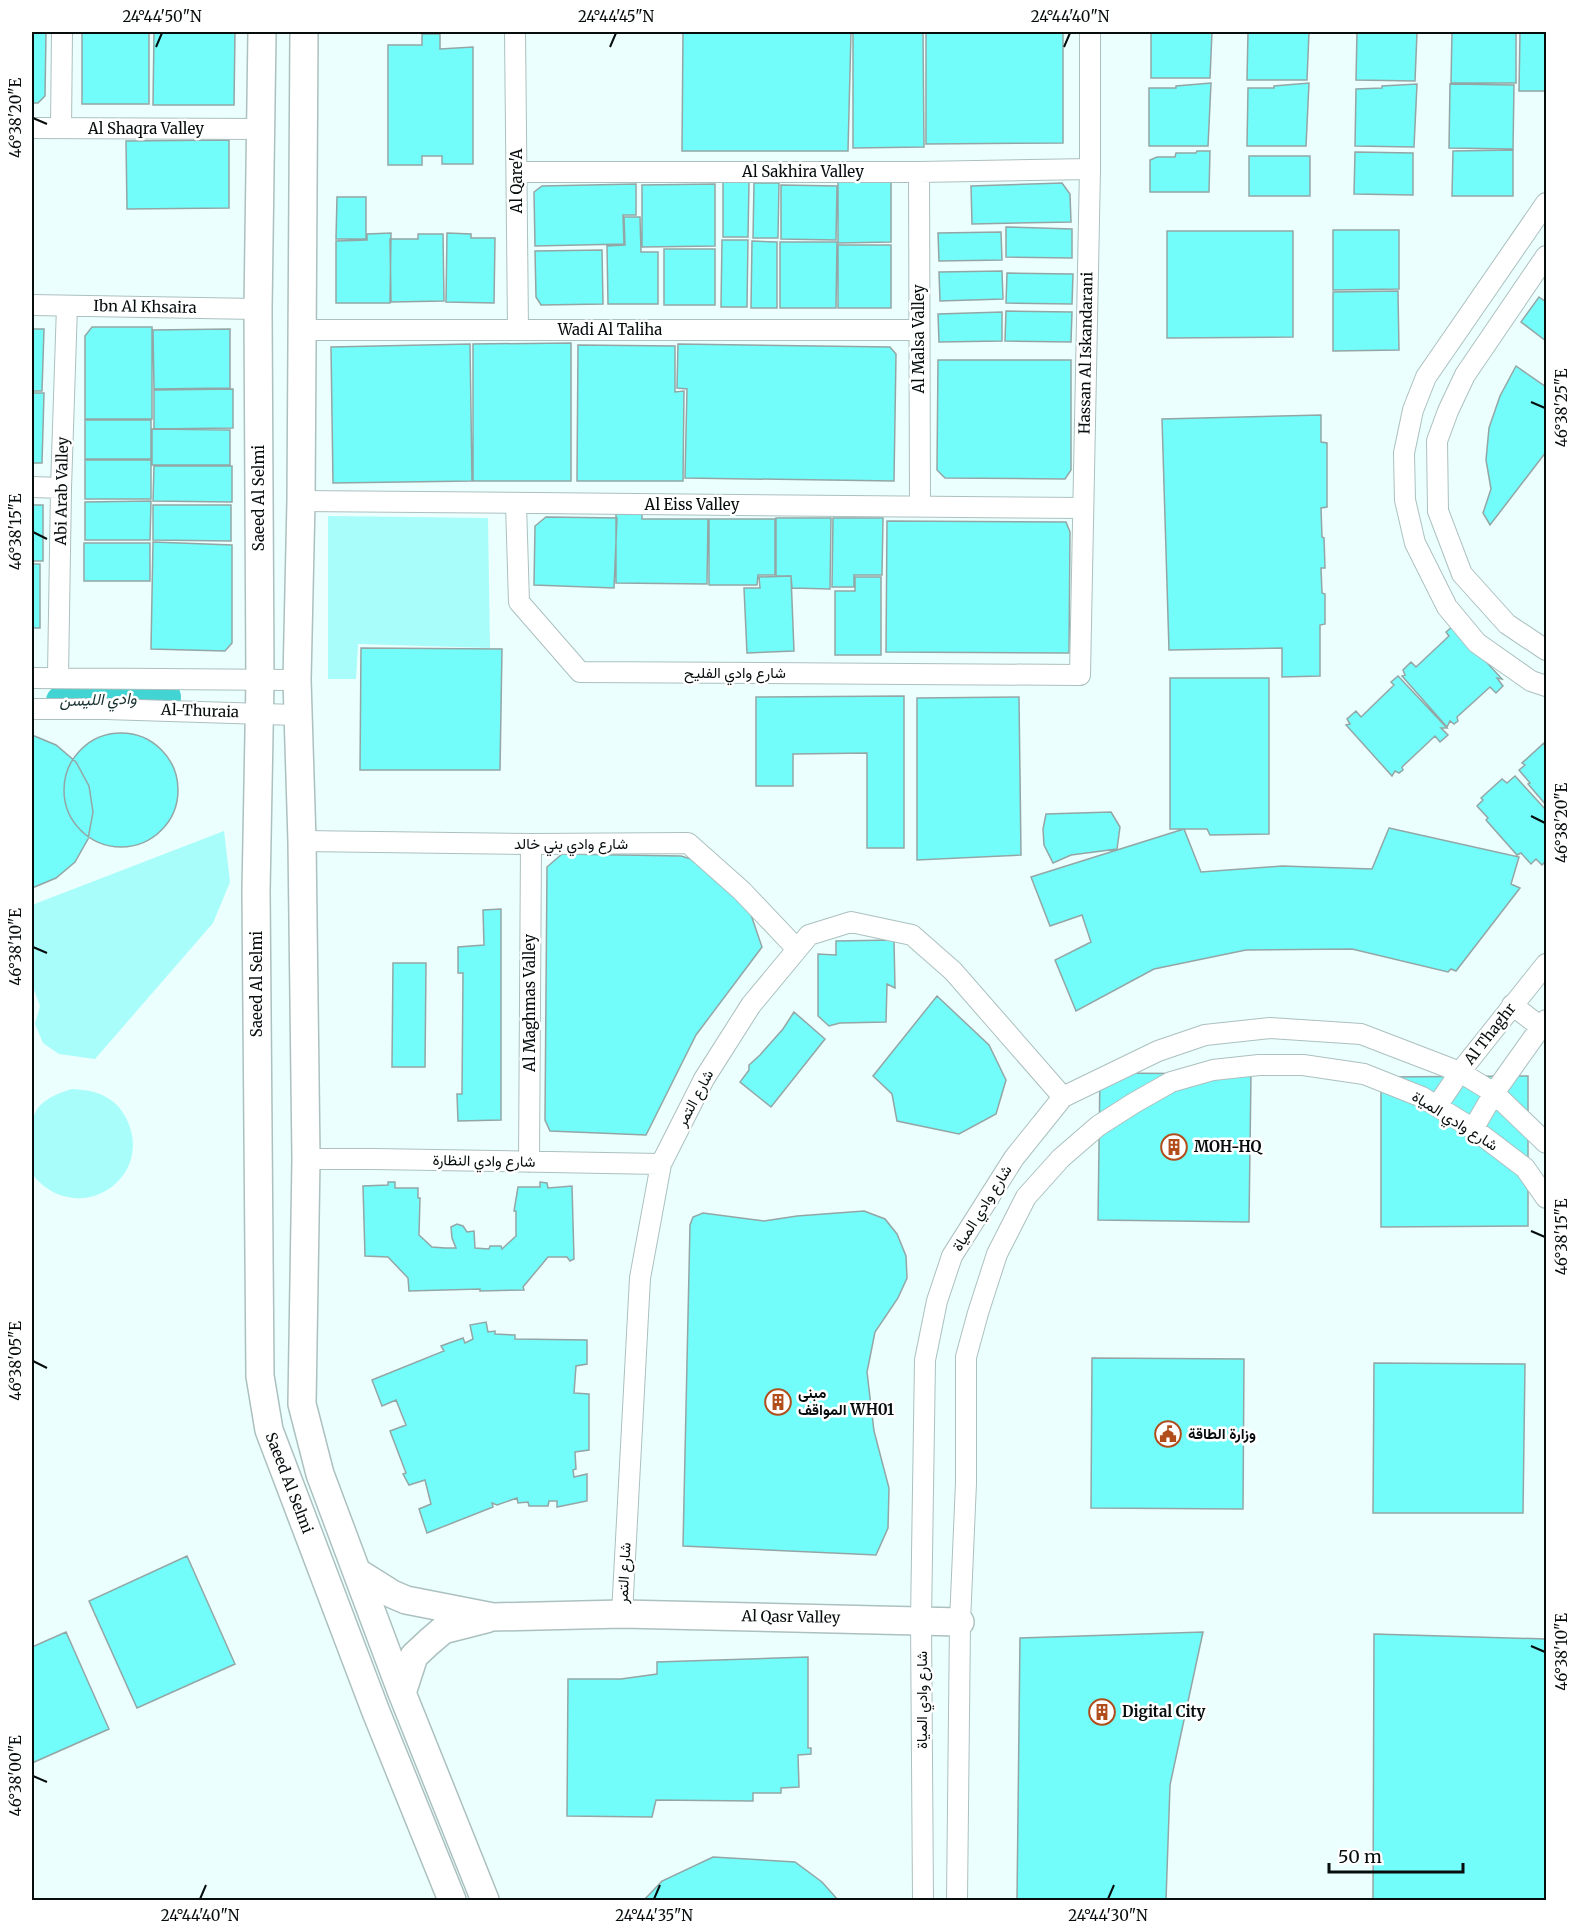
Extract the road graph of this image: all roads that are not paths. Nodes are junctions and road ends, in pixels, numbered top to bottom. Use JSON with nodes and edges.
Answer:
{"nodes":[{"id":1,"x":62,"y":32,"type":"edge"},
{"id":2,"x":262,"y":32,"type":"edge"},
{"id":3,"x":304,"y":32,"type":"edge"},
{"id":4,"x":515,"y":32,"type":"edge"},
{"id":5,"x":1090,"y":32,"type":"edge"},
{"id":6,"x":32,"y":128,"type":"edge"},
{"id":7,"x":61,"y":129,"type":"junction"},
{"id":8,"x":260,"y":129,"type":"junction"},
{"id":9,"x":1090,"y":169,"type":"junction"},
{"id":10,"x":517,"y":172,"type":"junction"},
{"id":11,"x":919,"y":172,"type":"junction"},
{"id":12,"x":1546,"y":203,"type":"edge"},
{"id":13,"x":1546,"y":256,"type":"edge"},
{"id":14,"x":32,"y":305,"type":"edge"},
{"id":15,"x":67,"y":306,"type":"junction"},
{"id":16,"x":258,"y":309,"type":"junction"},
{"id":17,"x":302,"y":330,"type":"junction"},
{"id":18,"x":518,"y":330,"type":"junction"},
{"id":19,"x":918,"y":330,"type":"junction"},
{"id":20,"x":32,"y":487,"type":"edge"},
{"id":21,"x":61,"y":488,"type":"junction"},
{"id":22,"x":301,"y":501,"type":"junction"},
{"id":23,"x":516,"y":504,"type":"junction"},
{"id":24,"x":920,"y":505,"type":"junction"},
{"id":25,"x":1083,"y":508,"type":"junction"},
{"id":26,"x":1472,"y":586,"type":"junction"},
{"id":27,"x":1448,"y":607,"type":"junction"},
{"id":28,"x":1546,"y":650,"type":"edge"},
{"id":29,"x":1080,"y":675,"type":"joint"},
{"id":30,"x":58,"y":676,"type":"junction"},
{"id":31,"x":32,"y":678,"type":"edge"},
{"id":32,"x":297,"y":680,"type":"junction"},
{"id":33,"x":260,"y":681,"type":"junction"},
{"id":34,"x":1546,"y":686,"type":"edge"},
{"id":35,"x":32,"y":709,"type":"edge"},
{"id":36,"x":259,"y":713,"type":"junction"},
{"id":37,"x":297,"y":715,"type":"junction"},
{"id":38,"x":302,"y":841,"type":"junction"},
{"id":39,"x":531,"y":844,"type":"junction"},
{"id":40,"x":797,"y":949,"type":"junction"},
{"id":41,"x":1546,"y":964,"type":"edge"},
{"id":42,"x":1512,"y":1005,"type":"junction"},
{"id":43,"x":1544,"y":1024,"type":"edge"},
{"id":44,"x":1460,"y":1072,"type":"junction"},
{"id":45,"x":1494,"y":1093,"type":"junction"},
{"id":46,"x":1063,"y":1097,"type":"junction"},
{"id":47,"x":1437,"y":1106,"type":"junction"},
{"id":48,"x":1473,"y":1129,"type":"junction"},
{"id":49,"x":1546,"y":1143,"type":"edge"},
{"id":50,"x":306,"y":1159,"type":"junction"},
{"id":51,"x":529,"y":1162,"type":"junction"},
{"id":52,"x":661,"y":1164,"type":"junction"},
{"id":53,"x":1546,"y":1198,"type":"edge"},
{"id":54,"x":357,"y":1572,"type":"junction"},
{"id":55,"x":622,"y":1614,"type":"junction"},
{"id":56,"x":494,"y":1617,"type":"junction"},
{"id":57,"x":921,"y":1620,"type":"junction"},
{"id":58,"x":960,"y":1622,"type":"junction"},
{"id":59,"x":402,"y":1693,"type":"junction"},
{"id":60,"x":452,"y":1900,"type":"edge"},
{"id":61,"x":485,"y":1900,"type":"edge"},
{"id":62,"x":923,"y":1900,"type":"edge"},
{"id":63,"x":957,"y":1900,"type":"edge"}],
"edges":[{"from":1,"to":7,"type":"street"},
{"from":2,"to":8,"type":"street","name":"Saeed Al Selmi"},
{"from":3,"to":17,"type":"street"},
{"from":4,"to":10,"type":"street","name":"Al Qare'A"},
{"from":5,"to":9,"type":"street","name":"Hassan Al Iskandarani"},
{"from":6,"to":7,"type":"street","name":"Al Shaqra Valley"},
{"from":7,"to":8,"type":"street","name":"Al Shaqra Valley"},
{"from":8,"to":16,"type":"street","name":"Saeed Al Selmi"},
{"from":9,"to":11,"type":"street","name":"Al Sakhira Valley"},
{"from":9,"to":25,"type":"street","name":"Hassan Al Iskandarani"},
{"from":10,"to":11,"type":"street","name":"Al Sakhira Valley"},
{"from":10,"to":18,"type":"street","name":"Al Qare'A"},
{"from":11,"to":19,"type":"street","name":"Al Malsa Valley"},
{"from":12,"to":27,"type":"street"},
{"from":13,"to":26,"type":"street"},
{"from":14,"to":15,"type":"street","name":"Ibn Al Khsaira"},
{"from":15,"to":16,"type":"street","name":"Ibn Al Khsaira"},
{"from":15,"to":21,"type":"street","name":"Abi Arab Valley"},
{"from":16,"to":33,"type":"street","name":"Saeed Al Selmi"},
{"from":17,"to":18,"type":"street","name":"Wadi Al Taliha"},
{"from":17,"to":22,"type":"street"},
{"from":18,"to":19,"type":"street","name":"Wadi Al Taliha"},
{"from":19,"to":24,"type":"street","name":"Al Malsa Valley"},
{"from":20,"to":21,"type":"street"},
{"from":21,"to":30,"type":"street","name":"Abi Arab Valley"},
{"from":22,"to":23,"type":"street","name":"Al Eiss Valley"},
{"from":22,"to":32,"type":"street"},
{"from":23,"to":24,"type":"street","name":"Al Eiss Valley"},
{"from":23,"to":29,"type":"street","name":"شارع وادي الفليح"},
{"from":24,"to":25,"type":"street","name":"Al Eiss Valley"},
{"from":25,"to":29,"type":"street","name":"Hassan Al Iskandarani"},
{"from":26,"to":27,"type":"street"},
{"from":26,"to":28,"type":"street"},
{"from":27,"to":34,"type":"street"},
{"from":30,"to":31,"type":"street","name":"Al-Thuraia"},
{"from":30,"to":33,"type":"street","name":"Al-Thuraia"},
{"from":32,"to":33,"type":"street","name":"Al-Thuraia"},
{"from":32,"to":37,"type":"street"},
{"from":33,"to":36,"type":"street","name":"Saeed Al Selmi"},
{"from":35,"to":36,"type":"street","name":"Al-Thuraia"},
{"from":36,"to":37,"type":"street","name":"Al-Thuraia"},
{"from":36,"to":60,"type":"street","name":"Saeed Al Selmi"},
{"from":37,"to":38,"type":"street"},
{"from":38,"to":39,"type":"street","name":"شارع وادي بني خالد"},
{"from":38,"to":50,"type":"street"},
{"from":39,"to":40,"type":"street","name":"شارع وادي بني خالد"},
{"from":39,"to":51,"type":"street","name":"Al Maghmas Valley"},
{"from":40,"to":46,"type":"street","name":"شارع التمر"},
{"from":40,"to":52,"type":"street","name":"شارع التمر"},
{"from":41,"to":42,"type":"street","name":"Al Thaghr"},
{"from":42,"to":43,"type":"street"},
{"from":42,"to":44,"type":"street","name":"Al Thaghr"},
{"from":43,"to":45,"type":"street"},
{"from":44,"to":45,"type":"street","name":"شارع وادي المياة"},
{"from":44,"to":46,"type":"street","name":"شارع وادي المياة"},
{"from":44,"to":47,"type":"street","name":"Al Thaghr"},
{"from":45,"to":48,"type":"street"},
{"from":45,"to":49,"type":"street","name":"شارع وادي المياة"},
{"from":46,"to":57,"type":"street","name":"شارع وادي المياة"},
{"from":47,"to":48,"type":"street","name":"شارع وادي المياة"},
{"from":47,"to":58,"type":"street","name":"شارع وادي المياة"},
{"from":48,"to":53,"type":"street","name":"شارع وادي المياة"},
{"from":50,"to":51,"type":"street","name":"شارع وادي النظارة"},
{"from":50,"to":54,"type":"street"},
{"from":51,"to":52,"type":"street","name":"شارع وادي النظارة"},
{"from":52,"to":55,"type":"street","name":"شارع التمر"},
{"from":54,"to":56,"type":"street"},
{"from":54,"to":59,"type":"street"},
{"from":55,"to":56,"type":"street","name":"Al Qasr Valley"},
{"from":55,"to":57,"type":"street","name":"Al Qasr Valley"},
{"from":56,"to":59,"type":"street"},
{"from":57,"to":58,"type":"street","name":"Al Qasr Valley"},
{"from":57,"to":62,"type":"street","name":"شارع وادي المياة"},
{"from":58,"to":63,"type":"street","name":"شارع وادي المياة"},
{"from":59,"to":61,"type":"street"}]}
